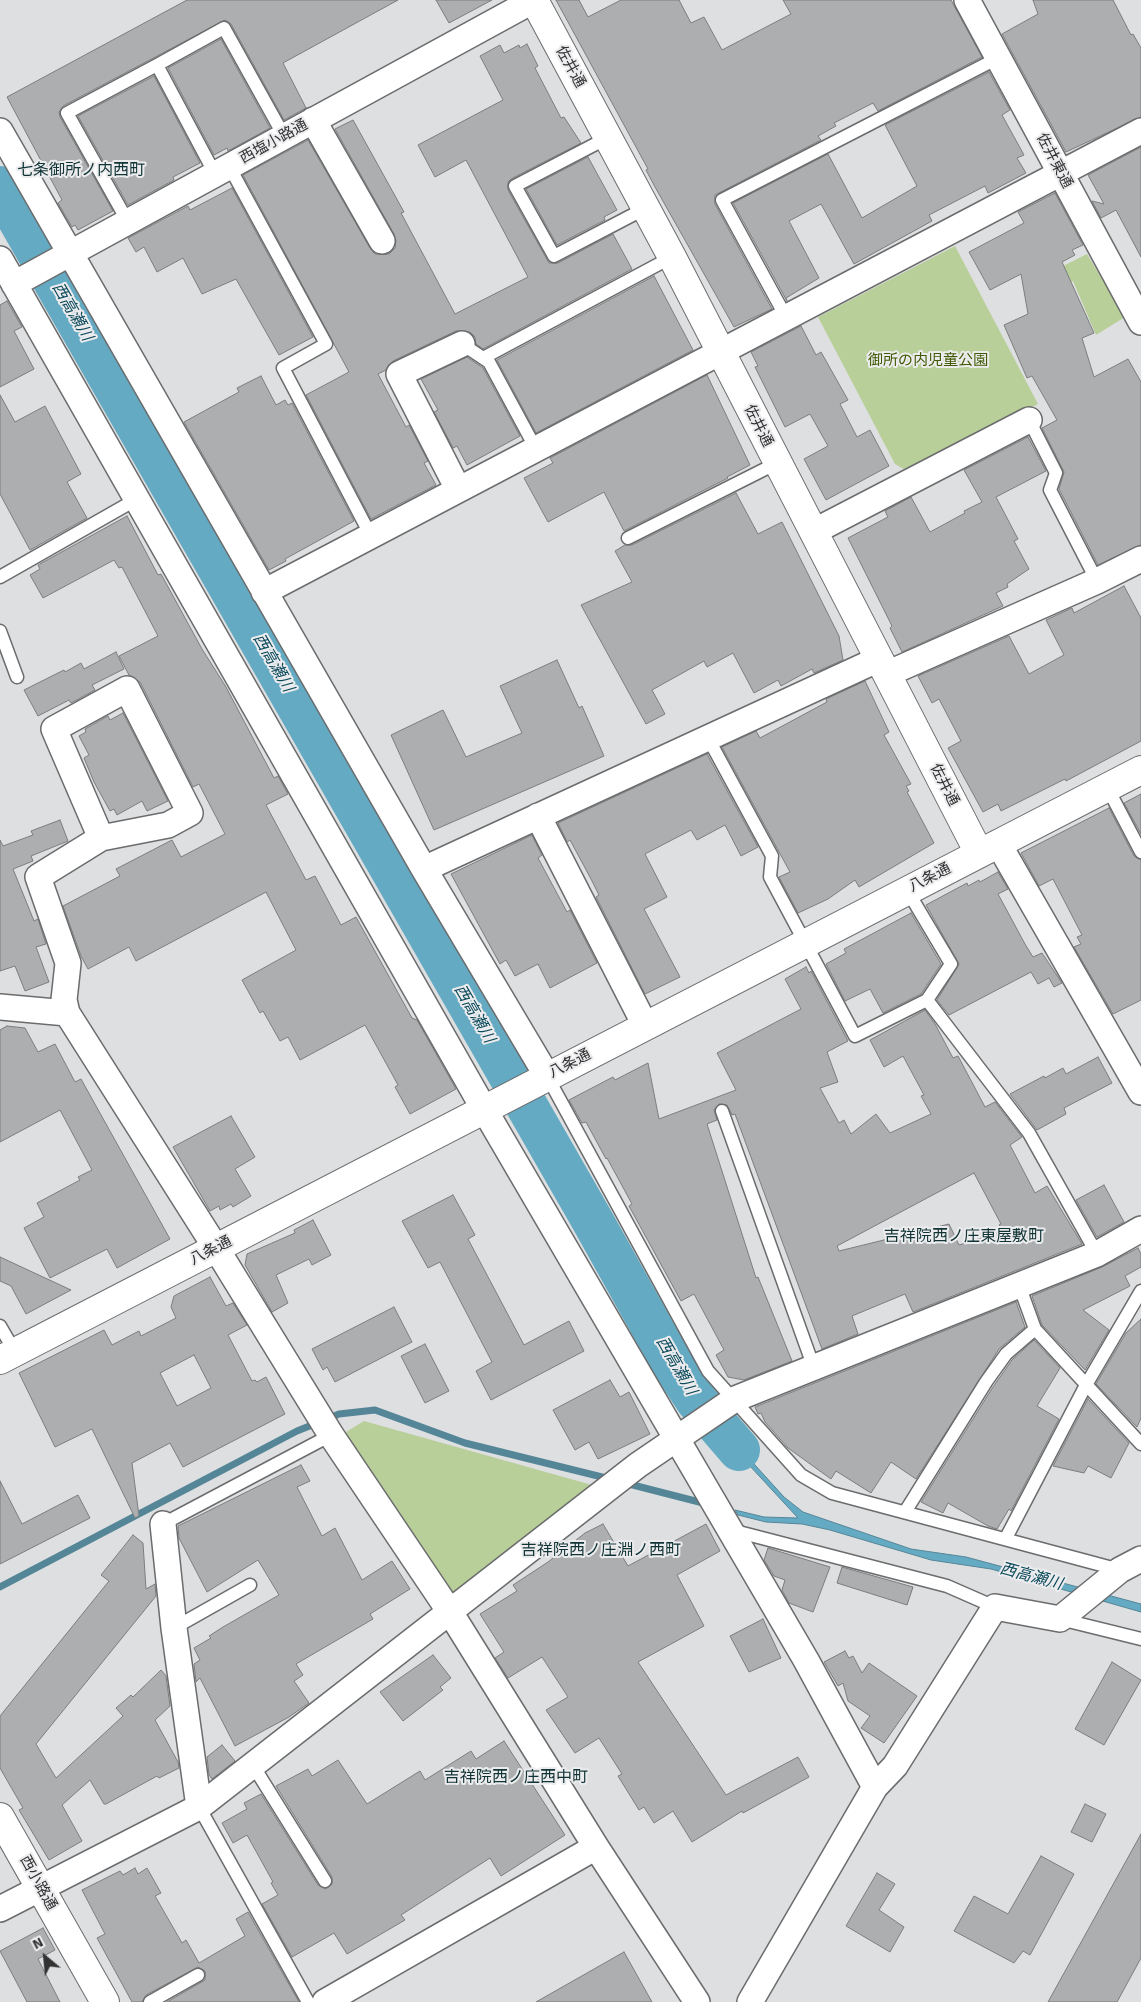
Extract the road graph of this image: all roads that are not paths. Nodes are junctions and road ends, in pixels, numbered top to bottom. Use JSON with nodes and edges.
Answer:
{"nodes":[{"id":1,"x":534,"y":0,"type":"edge"},
{"id":2,"x":967,"y":0,"type":"edge"},
{"id":3,"x":998,"y":58,"type":"junction"},
{"id":4,"x":157,"y":64,"type":"junction"},
{"id":5,"x":313,"y":120,"type":"junction"},
{"id":6,"x":0,"y":131,"type":"edge"},
{"id":7,"x":1141,"y":131,"type":"edge"},
{"id":8,"x":284,"y":136,"type":"junction"},
{"id":9,"x":609,"y":137,"type":"junction"},
{"id":10,"x":222,"y":170,"type":"junction"},
{"id":11,"x":1061,"y":173,"type":"junction"},
{"id":12,"x":646,"y":208,"type":"junction"},
{"id":13,"x":128,"y":222,"type":"junction"},
{"id":14,"x":382,"y":241,"type":"dead end"},
{"id":15,"x":70,"y":253,"type":"junction"},
{"id":16,"x":672,"y":257,"type":"junction"},
{"id":17,"x":0,"y":259,"type":"edge"},
{"id":18,"x":14,"y":284,"type":"junction"},
{"id":19,"x":786,"y":317,"type":"junction"},
{"id":20,"x":1141,"y":322,"type":"edge"},
{"id":21,"x":462,"y":344,"type":"joint"},
{"id":22,"x":720,"y":351,"type":"junction"},
{"id":23,"x":483,"y":358,"type":"junction"},
{"id":24,"x":1029,"y":420,"type":"joint"},
{"id":25,"x":536,"y":449,"type":"junction"},
{"id":26,"x":777,"y":463,"type":"junction"},
{"id":27,"x":458,"y":490,"type":"junction"},
{"id":28,"x":136,"y":499,"type":"junction"},
{"id":29,"x":813,"y":532,"type":"junction"},
{"id":30,"x":371,"y":536,"type":"junction"},
{"id":31,"x":628,"y":538,"type":"dead end"},
{"id":32,"x":1141,"y":559,"type":"edge"},
{"id":33,"x":0,"y":577,"type":"edge"},
{"id":34,"x":1097,"y":582,"type":"junction"},
{"id":35,"x":264,"y":592,"type":"junction"},
{"id":36,"x":0,"y":631,"type":"edge"},
{"id":37,"x":883,"y":667,"type":"junction"},
{"id":38,"x":17,"y":677,"type":"dead end"},
{"id":39,"x":708,"y":738,"type":"junction"},
{"id":40,"x":1141,"y":770,"type":"edge"},
{"id":41,"x":1108,"y":787,"type":"junction"},
{"id":42,"x":538,"y":816,"type":"junction"},
{"id":43,"x":101,"y":838,"type":"junction"},
{"id":44,"x":988,"y":848,"type":"junction"},
{"id":45,"x":1141,"y":852,"type":"edge"},
{"id":46,"x":424,"y":869,"type":"junction"},
{"id":47,"x":907,"y":890,"type":"junction"},
{"id":48,"x":804,"y":943,"type":"junction"},
{"id":49,"x":927,"y":1000,"type":"junction"},
{"id":50,"x":0,"y":1007,"type":"edge"},
{"id":51,"x":67,"y":1012,"type":"junction"},
{"id":52,"x":645,"y":1025,"type":"junction"},
{"id":53,"x":547,"y":1076,"type":"junction"},
{"id":54,"x":1141,"y":1092,"type":"edge"},
{"id":55,"x":484,"y":1109,"type":"junction"},
{"id":56,"x":722,"y":1111,"type":"dead end"},
{"id":57,"x":1141,"y":1229,"type":"edge"},
{"id":58,"x":216,"y":1248,"type":"junction"},
{"id":59,"x":1097,"y":1254,"type":"junction"},
{"id":60,"x":1019,"y":1285,"type":"junction"},
{"id":61,"x":1141,"y":1291,"type":"edge"},
{"id":62,"x":0,"y":1326,"type":"edge"},
{"id":63,"x":1035,"y":1330,"type":"junction"},
{"id":64,"x":7,"y":1356,"type":"edge"},
{"id":65,"x":814,"y":1368,"type":"junction"},
{"id":66,"x":1086,"y":1385,"type":"junction"},
{"id":67,"x":732,"y":1401,"type":"junction"},
{"id":68,"x":332,"y":1435,"type":"junction"},
{"id":69,"x":681,"y":1435,"type":"junction"},
{"id":70,"x":1141,"y":1444,"type":"edge"},
{"id":71,"x":905,"y":1512,"type":"junction"},
{"id":72,"x":163,"y":1524,"type":"joint"},
{"id":73,"x":726,"y":1524,"type":"junction"},
{"id":74,"x":1006,"y":1538,"type":"junction"},
{"id":75,"x":1134,"y":1568,"type":"edge"},
{"id":76,"x":250,"y":1585,"type":"dead end"},
{"id":77,"x":994,"y":1607,"type":"junction"},
{"id":78,"x":450,"y":1612,"type":"junction"},
{"id":79,"x":1060,"y":1619,"type":"junction"},
{"id":80,"x":174,"y":1628,"type":"junction"},
{"id":81,"x":1141,"y":1639,"type":"edge"},
{"id":82,"x":254,"y":1767,"type":"junction"},
{"id":83,"x":875,"y":1787,"type":"junction"},
{"id":84,"x":199,"y":1807,"type":"junction"},
{"id":85,"x":0,"y":1816,"type":"edge"},
{"id":86,"x":596,"y":1847,"type":"junction"},
{"id":87,"x":325,"y":1882,"type":"dead end"},
{"id":88,"x":40,"y":1888,"type":"junction"},
{"id":89,"x":0,"y":1909,"type":"edge"},
{"id":90,"x":198,"y":1975,"type":"dead end"},
{"id":91,"x":105,"y":2002,"type":"edge"},
{"id":92,"x":150,"y":2002,"type":"edge"},
{"id":93,"x":308,"y":2002,"type":"edge"},
{"id":94,"x":325,"y":2002,"type":"edge"},
{"id":95,"x":697,"y":2002,"type":"edge"},
{"id":96,"x":750,"y":2002,"type":"edge"}],
"edges":[{"from":1,"to":5,"type":"street","name":"西塩小路通"},
{"from":1,"to":9,"type":"main road","name":"佐井通"},
{"from":2,"to":3,"type":"street","name":"佐井東通"},
{"from":3,"to":11,"type":"street","name":"佐井東通"},
{"from":3,"to":19,"type":"lane"},
{"from":4,"to":8,"type":"lane"},
{"from":4,"to":10,"type":"lane"},
{"from":4,"to":13,"type":"lane"},
{"from":5,"to":8,"type":"street","name":"西塩小路通"},
{"from":5,"to":14,"type":"street"},
{"from":6,"to":15,"type":"street"},
{"from":7,"to":11,"type":"street"},
{"from":8,"to":10,"type":"street","name":"西塩小路通"},
{"from":9,"to":12,"type":"main road","name":"佐井通"},
{"from":9,"to":12,"type":"lane"},
{"from":10,"to":13,"type":"street","name":"西塩小路通"},
{"from":10,"to":30,"type":"lane"},
{"from":11,"to":19,"type":"street"},
{"from":11,"to":20,"type":"street","name":"佐井東通"},
{"from":12,"to":16,"type":"main road","name":"佐井通"},
{"from":13,"to":15,"type":"street","name":"西塩小路通"},
{"from":15,"to":18,"type":"street","name":"西塩小路通"},
{"from":15,"to":35,"type":"street"},
{"from":16,"to":22,"type":"main road","name":"佐井通"},
{"from":16,"to":23,"type":"lane"},
{"from":17,"to":18,"type":"street"},
{"from":18,"to":28,"type":"street"},
{"from":19,"to":22,"type":"street"},
{"from":21,"to":23,"type":"lane"},
{"from":21,"to":27,"type":"street"},
{"from":22,"to":25,"type":"street"},
{"from":22,"to":26,"type":"main road","name":"佐井通"},
{"from":23,"to":25,"type":"lane"},
{"from":24,"to":29,"type":"street"},
{"from":24,"to":34,"type":"lane"},
{"from":25,"to":27,"type":"street"},
{"from":26,"to":29,"type":"main road","name":"佐井通"},
{"from":26,"to":31,"type":"lane"},
{"from":27,"to":30,"type":"street"},
{"from":28,"to":33,"type":"lane"},
{"from":28,"to":55,"type":"street"},
{"from":29,"to":37,"type":"main road","name":"佐井通"},
{"from":30,"to":35,"type":"street"},
{"from":32,"to":34,"type":"street"},
{"from":34,"to":37,"type":"street"},
{"from":35,"to":46,"type":"street"},
{"from":36,"to":38,"type":"lane"},
{"from":37,"to":39,"type":"street"},
{"from":37,"to":44,"type":"main road","name":"佐井通"},
{"from":39,"to":42,"type":"street"},
{"from":39,"to":48,"type":"lane"},
{"from":40,"to":41,"type":"main road","name":"八条通"},
{"from":41,"to":44,"type":"main road","name":"八条通"},
{"from":41,"to":45,"type":"lane"},
{"from":42,"to":46,"type":"street"},
{"from":42,"to":52,"type":"street"},
{"from":43,"to":43,"type":"street"},
{"from":43,"to":51,"type":"street"},
{"from":44,"to":47,"type":"main road","name":"八条通"},
{"from":44,"to":54,"type":"street","name":"佐井通"},
{"from":46,"to":53,"type":"street"},
{"from":47,"to":48,"type":"main road","name":"八条通"},
{"from":47,"to":49,"type":"lane"},
{"from":48,"to":49,"type":"lane"},
{"from":48,"to":52,"type":"main road","name":"八条通"},
{"from":49,"to":59,"type":"lane"},
{"from":50,"to":51,"type":"street"},
{"from":51,"to":58,"type":"street"},
{"from":52,"to":53,"type":"main road","name":"八条通"},
{"from":53,"to":55,"type":"main road","name":"八条通"},
{"from":53,"to":67,"type":"lane"},
{"from":55,"to":58,"type":"main road","name":"八条通"},
{"from":55,"to":69,"type":"street"},
{"from":56,"to":65,"type":"lane"},
{"from":57,"to":59,"type":"street"},
{"from":58,"to":64,"type":"main road","name":"八条通"},
{"from":58,"to":68,"type":"street"},
{"from":59,"to":60,"type":"street"},
{"from":60,"to":63,"type":"lane"},
{"from":60,"to":65,"type":"street"},
{"from":61,"to":66,"type":"lane"},
{"from":62,"to":64,"type":"lane"},
{"from":63,"to":66,"type":"lane"},
{"from":63,"to":71,"type":"lane"},
{"from":65,"to":67,"type":"street"},
{"from":66,"to":70,"type":"lane"},
{"from":66,"to":74,"type":"lane"},
{"from":67,"to":69,"type":"street"},
{"from":67,"to":71,"type":"lane"},
{"from":68,"to":72,"type":"lane"},
{"from":68,"to":78,"type":"street"},
{"from":69,"to":73,"type":"street"},
{"from":69,"to":78,"type":"street"},
{"from":71,"to":74,"type":"lane"},
{"from":72,"to":80,"type":"street"},
{"from":73,"to":77,"type":"lane"},
{"from":73,"to":83,"type":"street"},
{"from":74,"to":75,"type":"lane"},
{"from":75,"to":79,"type":"street"},
{"from":76,"to":80,"type":"lane"},
{"from":77,"to":79,"type":"street"},
{"from":77,"to":83,"type":"street"},
{"from":78,"to":82,"type":"street"},
{"from":78,"to":86,"type":"street"},
{"from":79,"to":81,"type":"lane"},
{"from":80,"to":84,"type":"street"},
{"from":82,"to":84,"type":"street"},
{"from":82,"to":87,"type":"lane"},
{"from":83,"to":96,"type":"street"},
{"from":84,"to":88,"type":"street"},
{"from":84,"to":93,"type":"lane"},
{"from":85,"to":88,"type":"main road","name":"西小路通"},
{"from":86,"to":94,"type":"street"},
{"from":86,"to":95,"type":"street"},
{"from":88,"to":89,"type":"street"},
{"from":88,"to":91,"type":"main road","name":"西小路通"},
{"from":90,"to":92,"type":"lane"}]}
